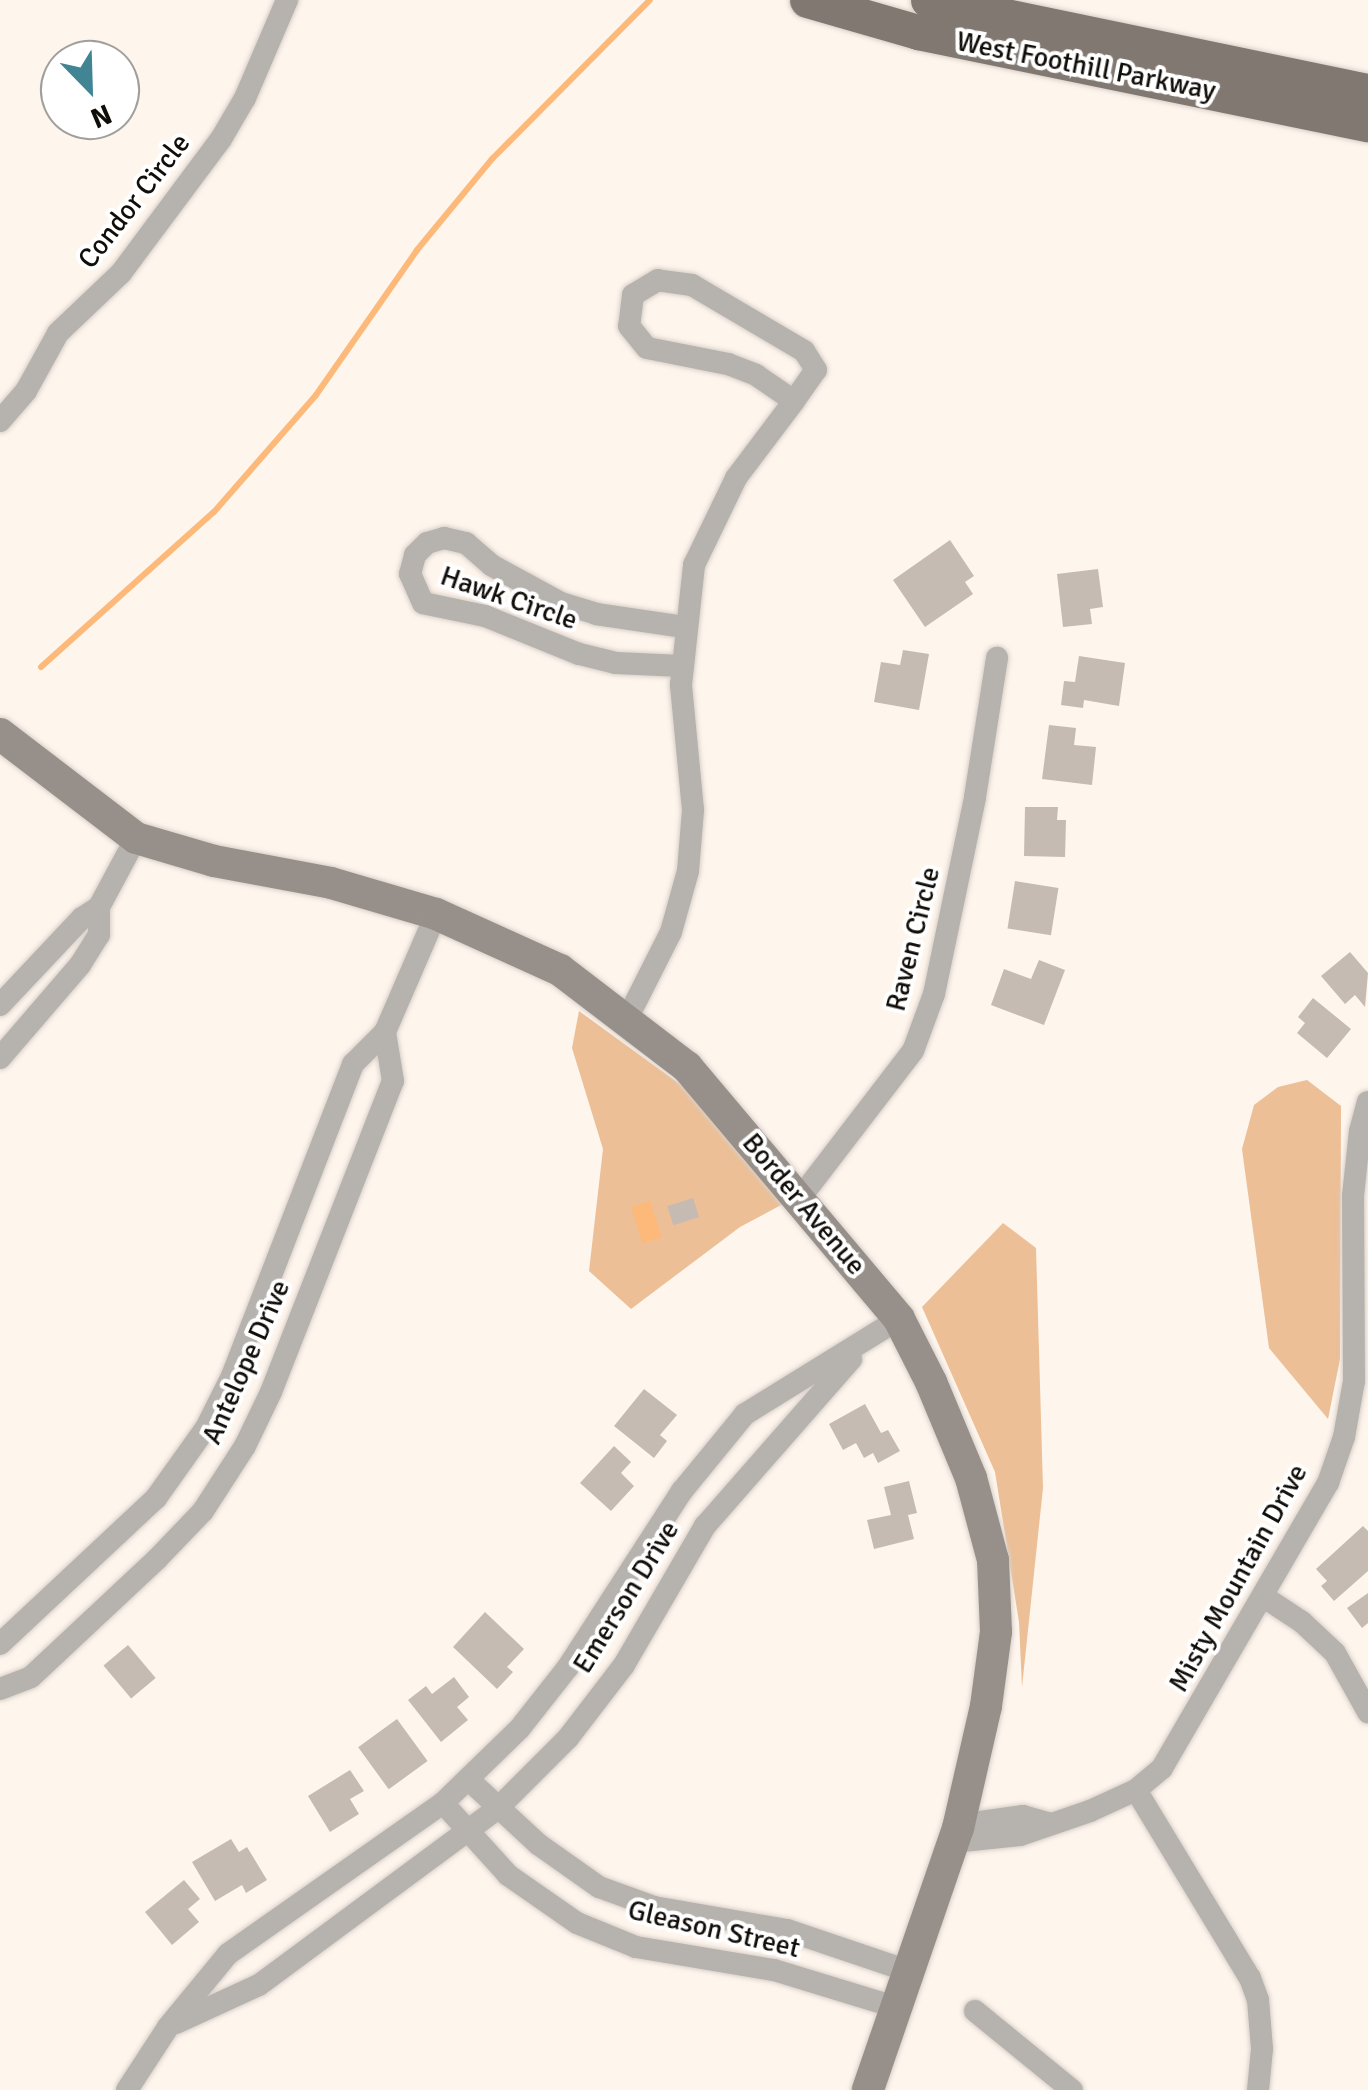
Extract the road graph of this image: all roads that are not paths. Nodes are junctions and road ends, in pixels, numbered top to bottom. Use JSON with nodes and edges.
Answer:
{"nodes":[{"id":1,"x":287,"y":0,"type":"edge"},
{"id":2,"x":806,"y":0,"type":"edge"},
{"id":3,"x":923,"y":16,"type":"edge"},
{"id":4,"x":1368,"y":92,"type":"edge"},
{"id":5,"x":1368,"y":124,"type":"edge"},
{"id":6,"x":794,"y":401,"type":"junction"},
{"id":7,"x":0,"y":421,"type":"edge"},
{"id":8,"x":684,"y":627,"type":"junction"},
{"id":9,"x":997,"y":658,"type":"dead end"},
{"id":10,"x":681,"y":666,"type":"junction"},
{"id":11,"x":0,"y":734,"type":"edge"},
{"id":12,"x":136,"y":838,"type":"junction"},
{"id":13,"x":99,"y":907,"type":"junction"},
{"id":14,"x":436,"y":914,"type":"junction"},
{"id":15,"x":0,"y":1004,"type":"edge"},
{"id":16,"x":627,"y":1018,"type":"junction"},
{"id":17,"x":385,"y":1032,"type":"junction"},
{"id":18,"x":0,"y":1058,"type":"edge"},
{"id":19,"x":1368,"y":1102,"type":"edge"},
{"id":20,"x":1364,"y":1132,"type":"edge"},
{"id":21,"x":800,"y":1198,"type":"junction"},
{"id":22,"x":899,"y":1319,"type":"junction"},
{"id":23,"x":866,"y":1342,"type":"junction"},
{"id":24,"x":232,"y":1376,"type":"junction"},
{"id":25,"x":1361,"y":1383,"type":"edge"},
{"id":26,"x":272,"y":1392,"type":"junction"},
{"id":27,"x":1264,"y":1597,"type":"junction"},
{"id":28,"x":0,"y":1644,"type":"edge"},
{"id":29,"x":0,"y":1689,"type":"edge"},
{"id":30,"x":1368,"y":1712,"type":"edge"},
{"id":31,"x":470,"y":1780,"type":"junction"},
{"id":32,"x":1136,"y":1790,"type":"junction"},
{"id":33,"x":442,"y":1803,"type":"junction"},
{"id":34,"x":498,"y":1808,"type":"junction"},
{"id":35,"x":469,"y":1832,"type":"junction"},
{"id":36,"x":956,"y":1833,"type":"junction"},
{"id":37,"x":911,"y":1972,"type":"junction"},
{"id":38,"x":898,"y":2008,"type":"junction"},
{"id":39,"x":975,"y":2011,"type":"dead end"},
{"id":40,"x":168,"y":2026,"type":"junction"},
{"id":41,"x":127,"y":2090,"type":"edge"},
{"id":42,"x":868,"y":2090,"type":"edge"},
{"id":43,"x":1072,"y":2090,"type":"edge"},
{"id":44,"x":1258,"y":2090,"type":"edge"}],
"edges":[{"from":1,"to":7,"type":"street","name":"Condor Circle"},
{"from":2,"to":3,"type":"main road","name":"West Foothill Parkway"},
{"from":3,"to":4,"type":"main road","name":"West Foothill Parkway"},
{"from":3,"to":5,"type":"main road","name":"West Foothill Parkway"},
{"from":6,"to":6,"type":"street"},
{"from":6,"to":8,"type":"street"},
{"from":8,"to":10,"type":"street"},
{"from":8,"to":10,"type":"street","name":"Hawk Circle"},
{"from":9,"to":21,"type":"street","name":"Raven Circle"},
{"from":10,"to":16,"type":"street"},
{"from":11,"to":12,"type":"street","name":"Border Avenue"},
{"from":12,"to":13,"type":"street"},
{"from":12,"to":14,"type":"street","name":"Border Avenue"},
{"from":13,"to":15,"type":"street"},
{"from":13,"to":18,"type":"street"},
{"from":14,"to":16,"type":"street","name":"Border Avenue"},
{"from":14,"to":17,"type":"street","name":"Antelope Drive"},
{"from":16,"to":21,"type":"street","name":"Border Avenue"},
{"from":17,"to":24,"type":"street","name":"Antelope Drive"},
{"from":17,"to":26,"type":"street","name":"Antelope Drive"},
{"from":19,"to":20,"type":"street","name":"Misty Mountain Drive"},
{"from":20,"to":25,"type":"street","name":"Misty Mountain Drive"},
{"from":21,"to":22,"type":"street","name":"Border Avenue"},
{"from":22,"to":23,"type":"street","name":"Emerson Drive"},
{"from":22,"to":36,"type":"street","name":"Border Avenue"},
{"from":23,"to":31,"type":"street","name":"Emerson Drive"},
{"from":23,"to":34,"type":"street","name":"Emerson Drive"},
{"from":24,"to":26,"type":"street"},
{"from":24,"to":28,"type":"street","name":"Antelope Drive"},
{"from":25,"to":27,"type":"street","name":"Misty Mountain Drive"},
{"from":26,"to":29,"type":"street","name":"Antelope Drive"},
{"from":27,"to":30,"type":"street"},
{"from":27,"to":32,"type":"street","name":"Misty Mountain Drive"},
{"from":31,"to":33,"type":"street","name":"Emerson Drive"},
{"from":31,"to":34,"type":"street","name":"Gleason Street"},
{"from":32,"to":36,"type":"street","name":"Misty Mountain Drive"},
{"from":32,"to":44,"type":"street"},
{"from":33,"to":35,"type":"street","name":"Gleason Street"},
{"from":33,"to":40,"type":"street","name":"Emerson Drive"},
{"from":34,"to":35,"type":"street","name":"Emerson Drive"},
{"from":34,"to":37,"type":"street","name":"Gleason Street"},
{"from":35,"to":38,"type":"street","name":"Gleason Street"},
{"from":35,"to":40,"type":"street","name":"Emerson Drive"},
{"from":36,"to":37,"type":"street","name":"Border Avenue"},
{"from":37,"to":38,"type":"street","name":"Border Avenue"},
{"from":38,"to":42,"type":"street","name":"Border Avenue"},
{"from":39,"to":43,"type":"street"},
{"from":40,"to":41,"type":"street","name":"Emerson Drive"}]}
